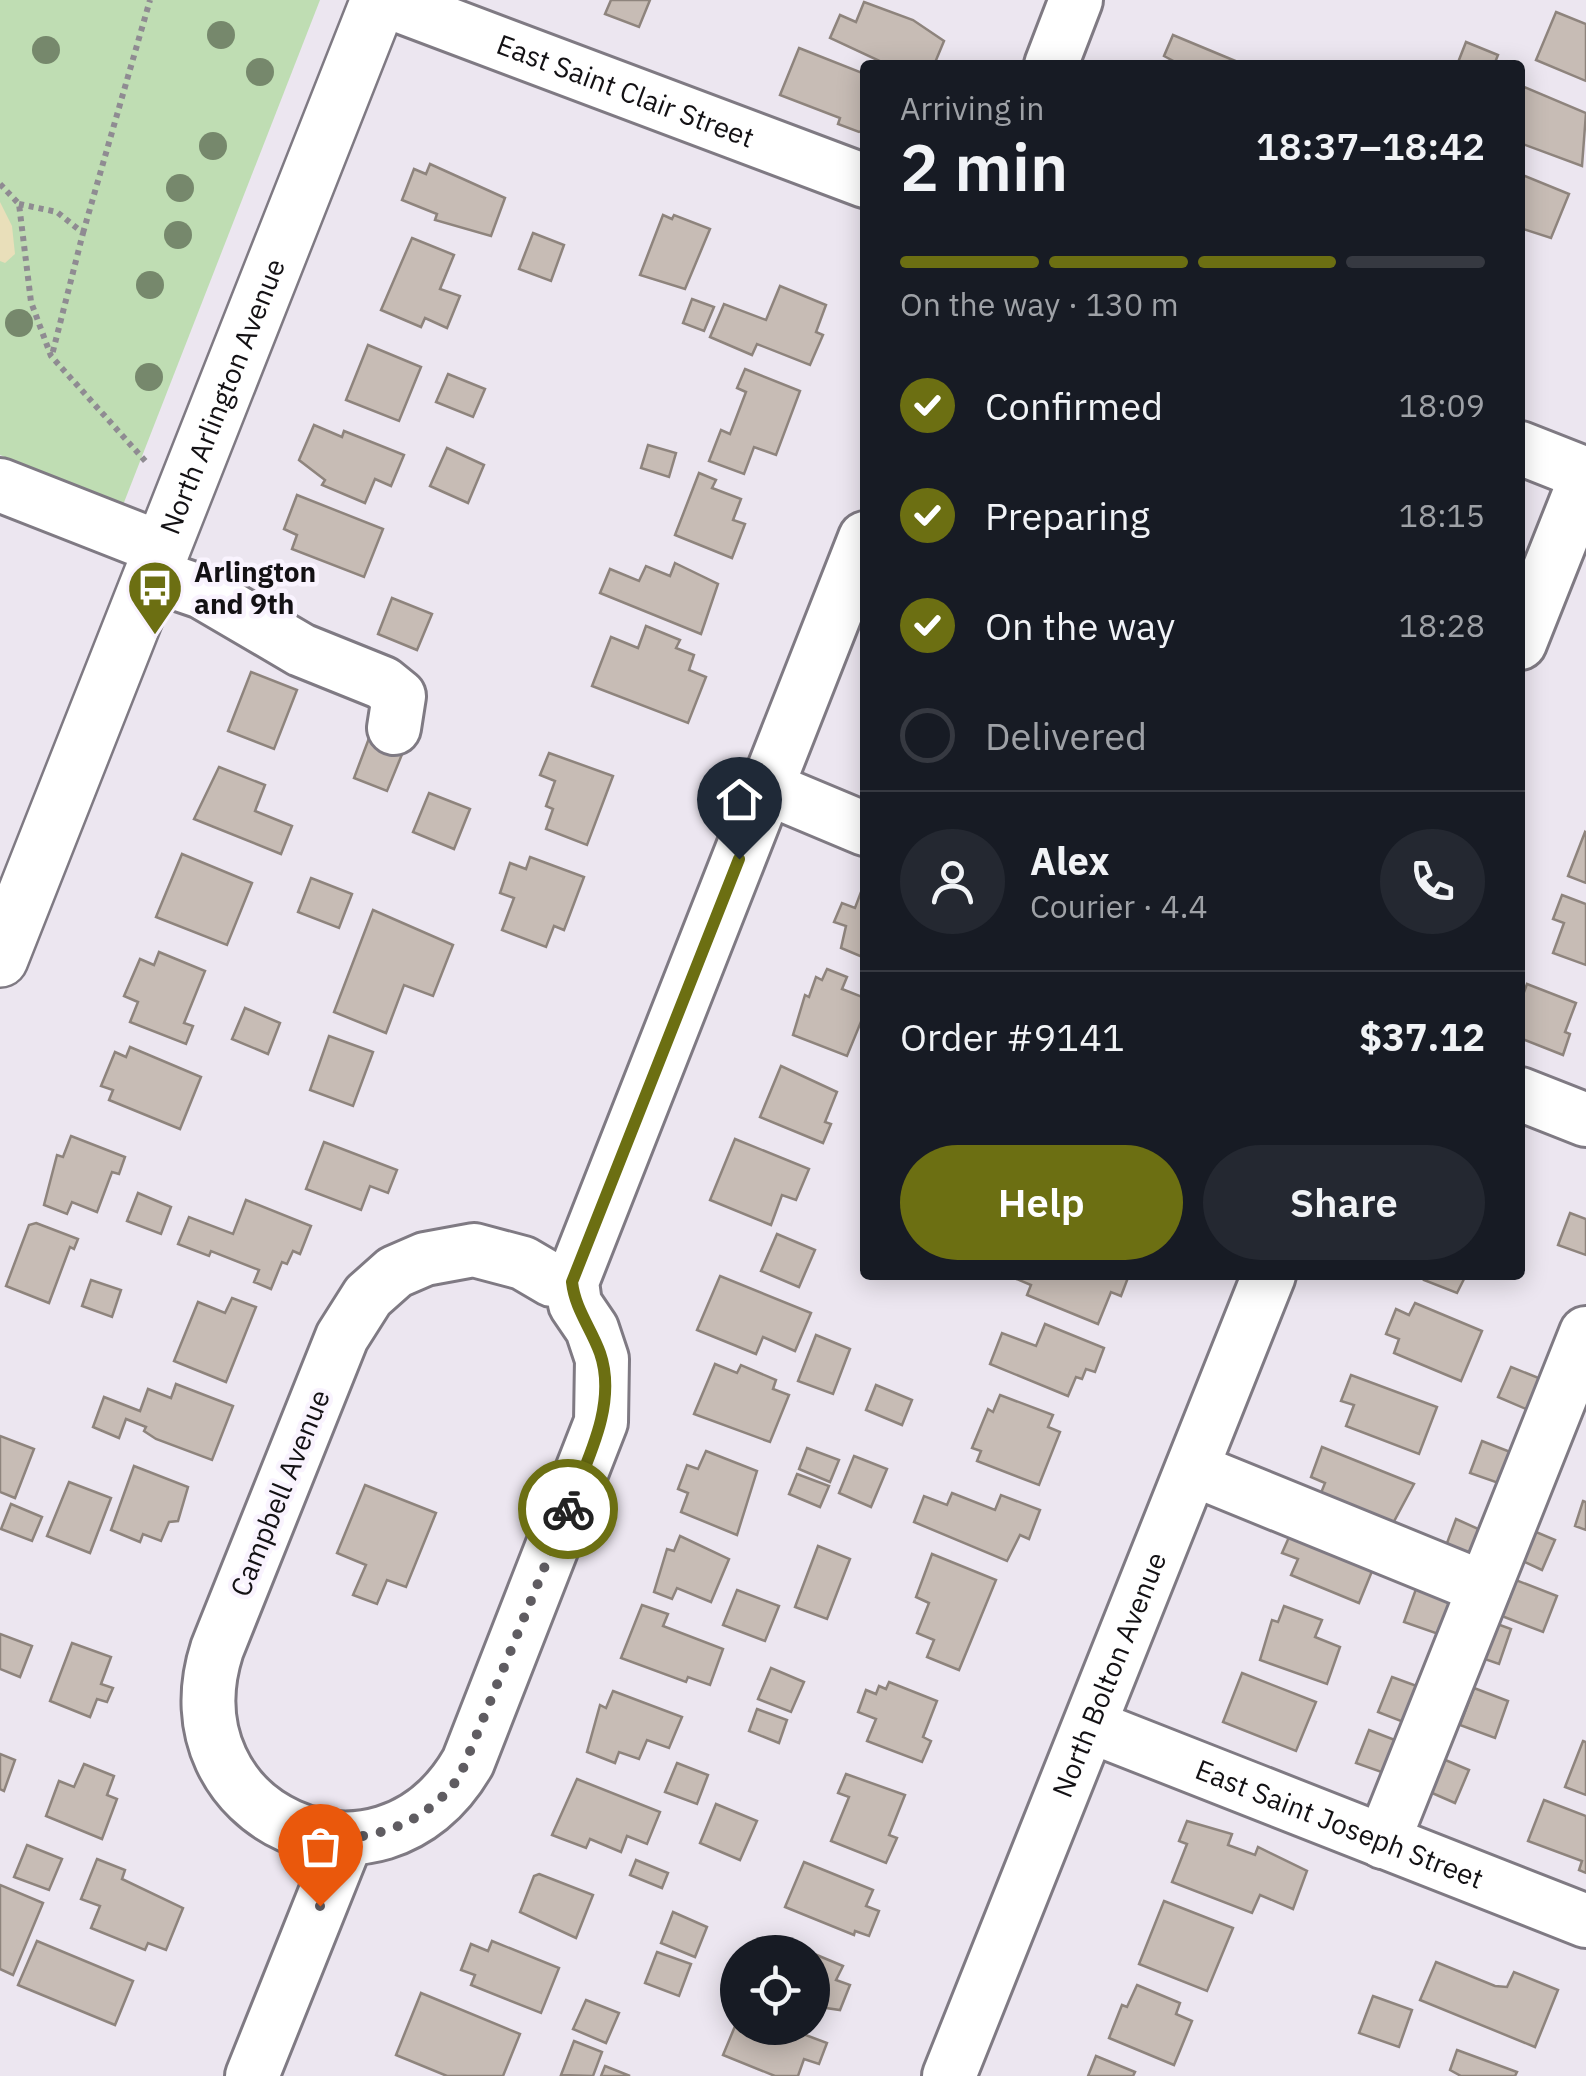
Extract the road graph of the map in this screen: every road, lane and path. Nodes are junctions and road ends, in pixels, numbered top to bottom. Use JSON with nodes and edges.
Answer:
{"nodes":[{"id":1,"x":150,"y":0,"type":"edge"},
{"id":2,"x":381,"y":0,"type":"edge"},
{"id":3,"x":1076,"y":0,"type":"edge"},
{"id":4,"x":1053,"y":60,"type":"edge"},
{"id":5,"x":860,"y":179,"type":"edge"},
{"id":6,"x":0,"y":184,"type":"edge"},
{"id":7,"x":19,"y":204,"type":"junction"},
{"id":8,"x":83,"y":234,"type":"junction"},
{"id":9,"x":52,"y":356,"type":"junction"},
{"id":10,"x":1525,"y":450,"type":"edge"},
{"id":11,"x":147,"y":463,"type":"dead end"},
{"id":12,"x":1586,"y":476,"type":"edge"},
{"id":13,"x":0,"y":485,"type":"edge"},
{"id":14,"x":860,"y":551,"type":"edge"},
{"id":15,"x":157,"y":562,"type":"junction"},
{"id":16,"x":1525,"y":630,"type":"edge"},
{"id":17,"x":394,"y":728,"type":"dead end"},
{"id":18,"x":766,"y":788,"type":"junction"},
{"id":19,"x":860,"y":827,"type":"edge"},
{"id":20,"x":0,"y":959,"type":"edge"},
{"id":21,"x":1525,"y":1096,"type":"edge"},
{"id":22,"x":1586,"y":1120,"type":"edge"},
{"id":23,"x":1267,"y":1280,"type":"edge"},
{"id":24,"x":572,"y":1282,"type":"junction"},
{"id":25,"x":1586,"y":1333,"type":"edge"},
{"id":26,"x":1192,"y":1469,"type":"junction"},
{"id":27,"x":1484,"y":1588,"type":"junction"},
{"id":28,"x":1090,"y":1726,"type":"junction"},
{"id":29,"x":346,"y":1838,"type":"junction"},
{"id":30,"x":1383,"y":1842,"type":"junction"},
{"id":31,"x":1586,"y":1921,"type":"edge"},
{"id":32,"x":252,"y":2076,"type":"edge"},
{"id":33,"x":949,"y":2076,"type":"edge"}],
"edges":[{"from":1,"to":8,"type":"path"},
{"from":2,"to":5,"type":"street","name":"East Saint Clair Street"},
{"from":2,"to":15,"type":"main road","name":"North Arlington Avenue"},
{"from":3,"to":4,"type":"street"},
{"from":6,"to":7,"type":"path"},
{"from":7,"to":8,"type":"path"},
{"from":7,"to":9,"type":"path"},
{"from":8,"to":9,"type":"path"},
{"from":9,"to":11,"type":"path"},
{"from":10,"to":12,"type":"street"},
{"from":12,"to":16,"type":"street"},
{"from":13,"to":15,"type":"street"},
{"from":14,"to":18,"type":"street"},
{"from":15,"to":17,"type":"street"},
{"from":15,"to":20,"type":"main road","name":"North Arlington Avenue"},
{"from":18,"to":19,"type":"street"},
{"from":18,"to":24,"type":"street"},
{"from":21,"to":22,"type":"street"},
{"from":23,"to":26,"type":"street","name":"North Bolton Avenue"},
{"from":24,"to":29,"type":"street","name":"Campbell Avenue"},
{"from":24,"to":29,"type":"street","name":"Campbell Avenue"},
{"from":25,"to":27,"type":"street"},
{"from":26,"to":27,"type":"street"},
{"from":26,"to":28,"type":"street","name":"North Bolton Avenue"},
{"from":27,"to":30,"type":"street"},
{"from":28,"to":30,"type":"street","name":"East Saint Joseph Street"},
{"from":28,"to":33,"type":"street","name":"North Bolton Avenue"},
{"from":29,"to":32,"type":"street"},
{"from":30,"to":31,"type":"street","name":"East Saint Joseph Street"}]}
